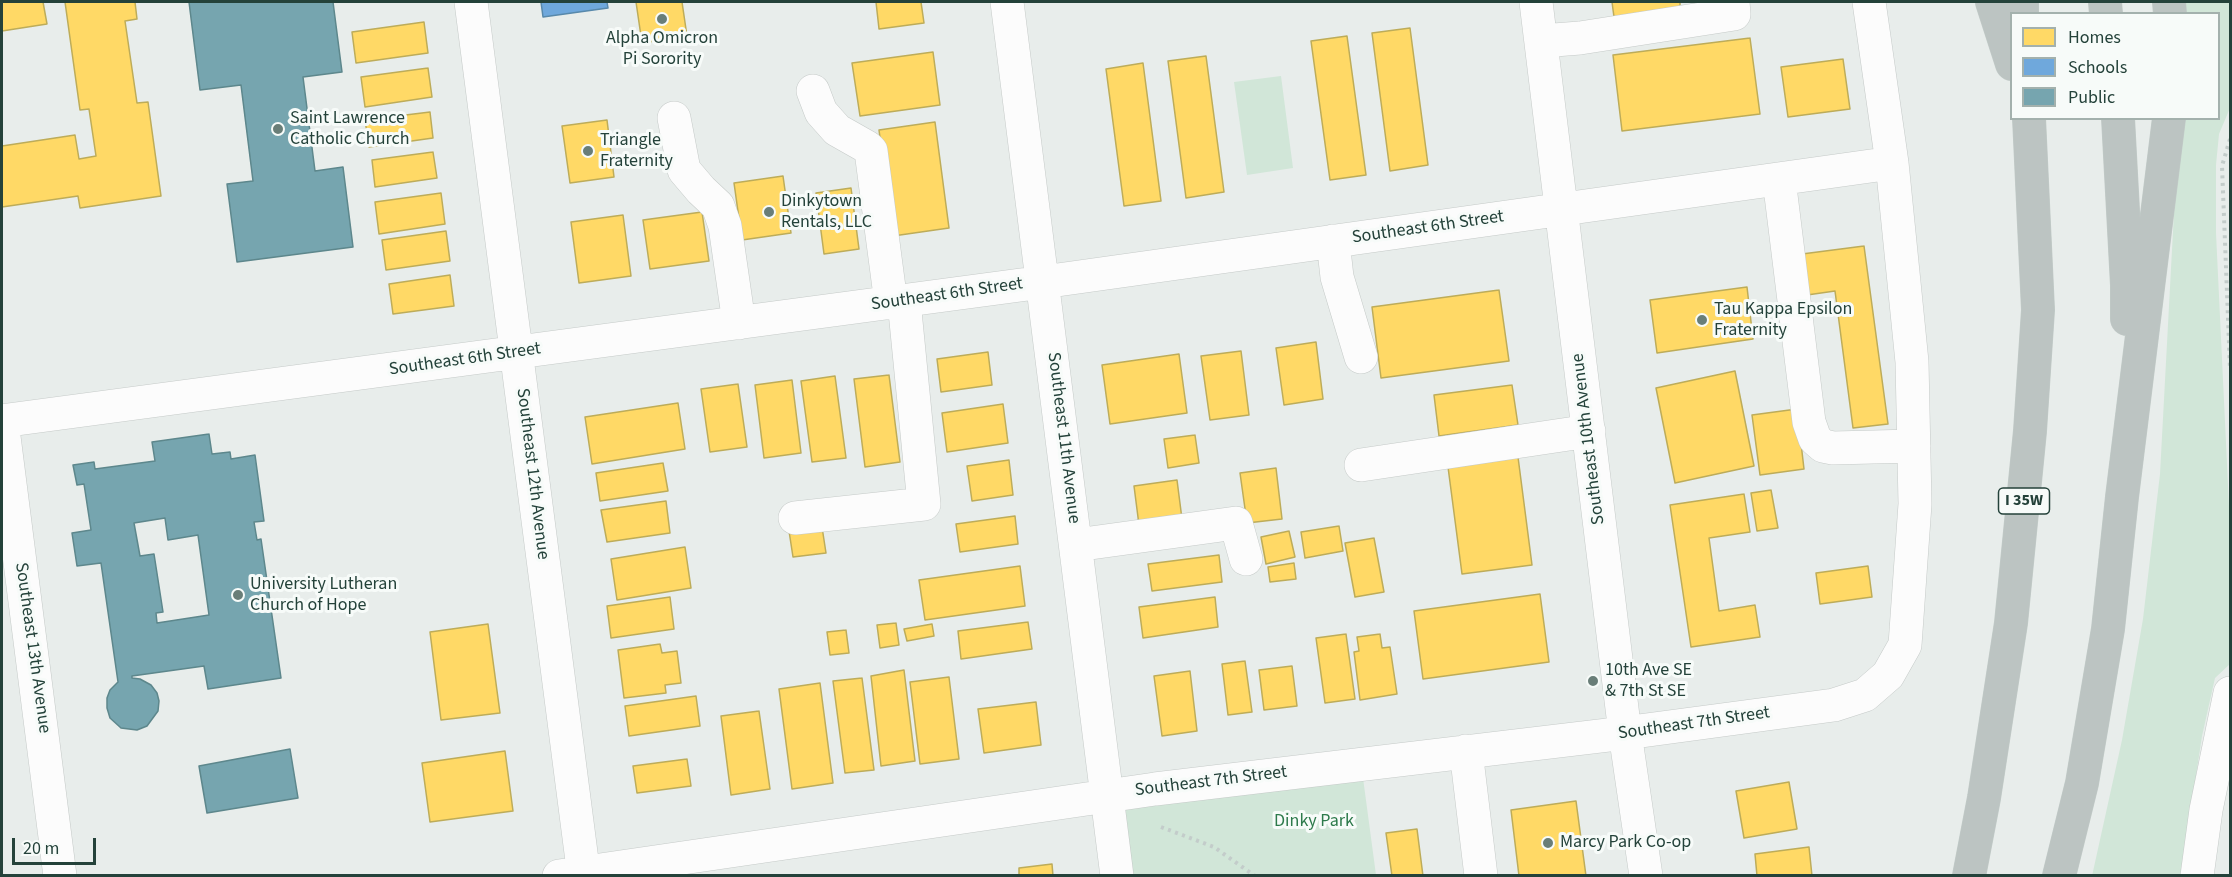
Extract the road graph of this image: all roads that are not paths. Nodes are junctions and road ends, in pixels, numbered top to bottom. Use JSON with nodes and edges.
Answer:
{"nodes":[{"id":1,"x":471,"y":2,"type":"edge"},
{"id":2,"x":1007,"y":2,"type":"edge"},
{"id":3,"x":1536,"y":2,"type":"edge"},
{"id":4,"x":1733,"y":2,"type":"edge"},
{"id":5,"x":1869,"y":2,"type":"edge"},
{"id":6,"x":1992,"y":2,"type":"edge"},
{"id":7,"x":1541,"y":41,"type":"junction"},
{"id":8,"x":2010,"y":58,"type":"edge"},
{"id":9,"x":813,"y":91,"type":"dead end"},
{"id":10,"x":674,"y":118,"type":"dead end"},
{"id":11,"x":2029,"y":120,"type":"edge"},
{"id":12,"x":2118,"y":120,"type":"edge"},
{"id":13,"x":2169,"y":120,"type":"edge"},
{"id":14,"x":1892,"y":163,"type":"junction"},
{"id":15,"x":1779,"y":179,"type":"junction"},
{"id":16,"x":1562,"y":209,"type":"junction"},
{"id":17,"x":1333,"y":241,"type":"junction"},
{"id":18,"x":1043,"y":282,"type":"junction"},
{"id":19,"x":897,"y":302,"type":"junction"},
{"id":20,"x":739,"y":324,"type":"junction"},
{"id":21,"x":516,"y":353,"type":"junction"},
{"id":22,"x":1362,"y":357,"type":"dead end"},
{"id":23,"x":2,"y":421,"type":"edge"},
{"id":24,"x":1588,"y":431,"type":"junction"},
{"id":25,"x":1914,"y":446,"type":"junction"},
{"id":26,"x":1361,"y":465,"type":"dead end"},
{"id":27,"x":2122,"y":497,"type":"junction"},
{"id":28,"x":795,"y":518,"type":"dead end"},
{"id":29,"x":1076,"y":545,"type":"junction"},
{"id":30,"x":1246,"y":559,"type":"dead end"},
{"id":31,"x":2230,"y":693,"type":"edge"},
{"id":32,"x":1625,"y":733,"type":"junction"},
{"id":33,"x":1466,"y":751,"type":"junction"},
{"id":34,"x":1108,"y":796,"type":"junction"},
{"id":35,"x":576,"y":874,"type":"edge"},
{"id":36,"x":60,"y":876,"type":"edge"},
{"id":37,"x":1117,"y":876,"type":"edge"},
{"id":38,"x":1481,"y":876,"type":"edge"},
{"id":39,"x":1646,"y":876,"type":"edge"},
{"id":40,"x":1969,"y":876,"type":"edge"},
{"id":41,"x":2059,"y":876,"type":"edge"},
{"id":42,"x":2197,"y":876,"type":"edge"}],
"edges":[{"from":1,"to":21,"type":"street","name":"Southeast 12th Avenue"},
{"from":2,"to":18,"type":"street","name":"Southeast 11th Avenue"},
{"from":3,"to":7,"type":"street","name":"Southeast 10th Avenue"},
{"from":4,"to":7,"type":"street"},
{"from":5,"to":14,"type":"street"},
{"from":6,"to":8,"type":"highway"},
{"from":7,"to":16,"type":"street","name":"Southeast 10th Avenue"},
{"from":9,"to":19,"type":"street"},
{"from":10,"to":20,"type":"street"},
{"from":11,"to":40,"type":"highway","number":"I 35W"},
{"from":12,"to":27,"type":"highway"},
{"from":13,"to":27,"type":"highway"},
{"from":14,"to":15,"type":"street","name":"Southeast 6th Street"},
{"from":14,"to":25,"type":"street"},
{"from":15,"to":16,"type":"street","name":"Southeast 6th Street"},
{"from":15,"to":25,"type":"street"},
{"from":16,"to":17,"type":"street","name":"Southeast 6th Street"},
{"from":16,"to":24,"type":"street","name":"Southeast 10th Avenue"},
{"from":17,"to":18,"type":"street","name":"Southeast 6th Street"},
{"from":17,"to":22,"type":"street"},
{"from":18,"to":19,"type":"street","name":"Southeast 6th Street"},
{"from":18,"to":29,"type":"street","name":"Southeast 11th Avenue"},
{"from":19,"to":20,"type":"street","name":"Southeast 6th Street"},
{"from":19,"to":28,"type":"street"},
{"from":20,"to":21,"type":"street","name":"Southeast 6th Street"},
{"from":21,"to":23,"type":"street","name":"Southeast 6th Street"},
{"from":21,"to":35,"type":"street","name":"Southeast 12th Avenue"},
{"from":23,"to":36,"type":"street","name":"Southeast 13th Avenue"},
{"from":24,"to":26,"type":"street"},
{"from":24,"to":32,"type":"street","name":"Southeast 10th Avenue"},
{"from":25,"to":32,"type":"street","name":"Southeast 7th Street"},
{"from":27,"to":41,"type":"highway"},
{"from":29,"to":30,"type":"street"},
{"from":29,"to":34,"type":"street","name":"Southeast 11th Avenue"},
{"from":31,"to":42,"type":"street"},
{"from":32,"to":33,"type":"street","name":"Southeast 7th Street"},
{"from":32,"to":39,"type":"street","name":"Southeast 10th Avenue"},
{"from":33,"to":34,"type":"street","name":"Southeast 7th Street"},
{"from":33,"to":38,"type":"street"},
{"from":34,"to":35,"type":"street","name":"Southeast 7th Street"},
{"from":34,"to":37,"type":"street","name":"Southeast 11th Avenue"}]}
